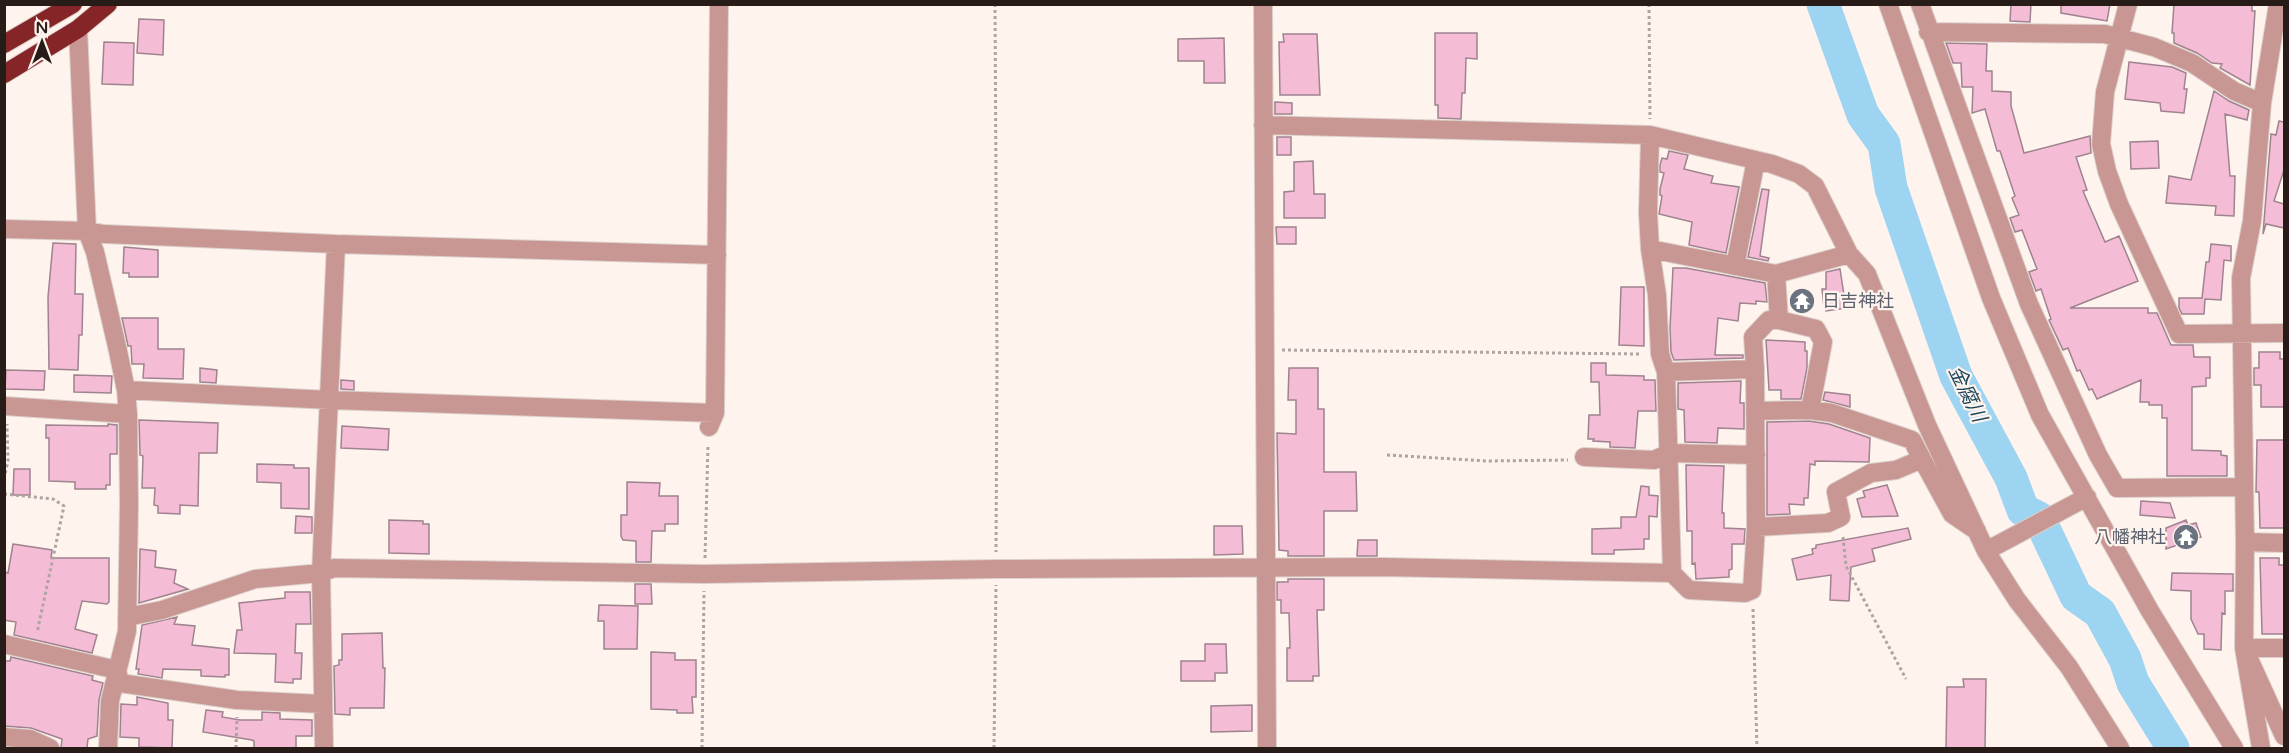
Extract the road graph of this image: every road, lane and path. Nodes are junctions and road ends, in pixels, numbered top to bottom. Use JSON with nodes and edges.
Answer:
{"nodes":[{"id":1,"x":73,"y":4,"type":"edge"},
{"id":2,"x":108,"y":4,"type":"edge"},
{"id":3,"x":719,"y":4,"type":"edge"},
{"id":4,"x":995,"y":4,"type":"edge"},
{"id":5,"x":1263,"y":4,"type":"edge"},
{"id":6,"x":1649,"y":4,"type":"edge"},
{"id":7,"x":1888,"y":4,"type":"edge"},
{"id":8,"x":1920,"y":4,"type":"edge"},
{"id":9,"x":2128,"y":4,"type":"edge"},
{"id":10,"x":2278,"y":4,"type":"edge"},
{"id":11,"x":78,"y":29,"type":"junction"},
{"id":12,"x":1928,"y":32,"type":"junction"},
{"id":13,"x":2119,"y":38,"type":"junction"},
{"id":14,"x":4,"y":44,"type":"edge"},
{"id":15,"x":4,"y":74,"type":"edge"},
{"id":16,"x":2262,"y":103,"type":"junction"},
{"id":17,"x":1263,"y":126,"type":"junction"},
{"id":18,"x":1650,"y":135,"type":"junction"},
{"id":19,"x":1756,"y":160,"type":"junction"},
{"id":20,"x":4,"y":229,"type":"edge"},
{"id":21,"x":87,"y":231,"type":"junction"},
{"id":22,"x":336,"y":244,"type":"junction"},
{"id":23,"x":1650,"y":249,"type":"junction"},
{"id":24,"x":1849,"y":254,"type":"junction"},
{"id":25,"x":717,"y":255,"type":"junction"},
{"id":26,"x":1735,"y":266,"type":"junction"},
{"id":27,"x":1776,"y":274,"type":"junction"},
{"id":28,"x":1779,"y":320,"type":"junction"},
{"id":29,"x":2284,"y":333,"type":"edge"},
{"id":30,"x":2241,"y":334,"type":"junction"},
{"id":31,"x":1265,"y":350,"type":"junction"},
{"id":32,"x":1660,"y":354,"type":"junction"},
{"id":33,"x":1755,"y":369,"type":"junction"},
{"id":34,"x":1666,"y":372,"type":"junction"},
{"id":35,"x":126,"y":390,"type":"junction"},
{"id":36,"x":330,"y":400,"type":"junction"},
{"id":37,"x":6,"y":406,"type":"edge"},
{"id":38,"x":1810,"y":410,"type":"junction"},
{"id":39,"x":1755,"y":411,"type":"junction"},
{"id":40,"x":128,"y":414,"type":"junction"},
{"id":41,"x":1669,"y":453,"type":"junction"},
{"id":42,"x":1387,"y":454,"type":"dead end"},
{"id":43,"x":1756,"y":456,"type":"junction"},
{"id":44,"x":1584,"y":457,"type":"joint"},
{"id":45,"x":1922,"y":459,"type":"junction"},
{"id":46,"x":4,"y":479,"type":"edge"},
{"id":47,"x":2243,"y":487,"type":"junction"},
{"id":48,"x":4,"y":494,"type":"edge"},
{"id":49,"x":2079,"y":501,"type":"junction"},
{"id":50,"x":1841,"y":517,"type":"junction"},
{"id":51,"x":1756,"y":527,"type":"junction"},
{"id":52,"x":1978,"y":532,"type":"junction"},
{"id":53,"x":2245,"y":543,"type":"junction"},
{"id":54,"x":2284,"y":543,"type":"edge"},
{"id":55,"x":1991,"y":548,"type":"junction"},
{"id":56,"x":1268,"y":568,"type":"junction"},
{"id":57,"x":996,"y":569,"type":"junction"},
{"id":58,"x":321,"y":573,"type":"junction"},
{"id":59,"x":1672,"y":573,"type":"junction"},
{"id":60,"x":1752,"y":590,"type":"junction"},
{"id":61,"x":127,"y":617,"type":"junction"},
{"id":62,"x":4,"y":644,"type":"edge"},
{"id":63,"x":2244,"y":648,"type":"junction"},
{"id":64,"x":2284,"y":648,"type":"edge"},
{"id":65,"x":33,"y":649,"type":"junction"},
{"id":66,"x":117,"y":670,"type":"junction"},
{"id":67,"x":1906,"y":679,"type":"dead end"},
{"id":68,"x":237,"y":700,"type":"junction"},
{"id":69,"x":323,"y":704,"type":"junction"},
{"id":70,"x":2284,"y":736,"type":"edge"},
{"id":71,"x":4,"y":737,"type":"edge"},
{"id":72,"x":50,"y":748,"type":"edge"},
{"id":73,"x":108,"y":748,"type":"edge"},
{"id":74,"x":236,"y":748,"type":"edge"},
{"id":75,"x":324,"y":748,"type":"edge"},
{"id":76,"x":994,"y":748,"type":"edge"},
{"id":77,"x":1267,"y":748,"type":"edge"},
{"id":78,"x":1757,"y":748,"type":"edge"},
{"id":79,"x":2120,"y":748,"type":"edge"},
{"id":80,"x":2234,"y":748,"type":"edge"},
{"id":81,"x":2261,"y":748,"type":"edge"}],
"edges":[{"from":1,"to":14,"type":"highway"},
{"from":2,"to":11,"type":"highway"},
{"from":3,"to":25,"type":"street"},
{"from":4,"to":57,"type":"path"},
{"from":5,"to":17,"type":"street"},
{"from":6,"to":18,"type":"path"},
{"from":7,"to":49,"type":"street"},
{"from":8,"to":12,"type":"street"},
{"from":9,"to":13,"type":"street"},
{"from":10,"to":16,"type":"street"},
{"from":11,"to":15,"type":"highway"},
{"from":11,"to":21,"type":"street"},
{"from":12,"to":13,"type":"street"},
{"from":12,"to":47,"type":"street"},
{"from":13,"to":16,"type":"street"},
{"from":13,"to":30,"type":"street"},
{"from":16,"to":30,"type":"street"},
{"from":17,"to":18,"type":"street"},
{"from":17,"to":31,"type":"street"},
{"from":18,"to":19,"type":"street"},
{"from":18,"to":23,"type":"street"},
{"from":19,"to":24,"type":"street"},
{"from":19,"to":26,"type":"street"},
{"from":20,"to":21,"type":"street"},
{"from":21,"to":22,"type":"street"},
{"from":21,"to":35,"type":"street"},
{"from":22,"to":25,"type":"street"},
{"from":22,"to":36,"type":"street"},
{"from":23,"to":26,"type":"street"},
{"from":23,"to":32,"type":"street"},
{"from":24,"to":27,"type":"street"},
{"from":24,"to":52,"type":"street"},
{"from":25,"to":36,"type":"street"},
{"from":26,"to":27,"type":"street"},
{"from":27,"to":28,"type":"street"},
{"from":28,"to":33,"type":"street"},
{"from":28,"to":38,"type":"street"},
{"from":29,"to":30,"type":"street"},
{"from":30,"to":47,"type":"street"},
{"from":31,"to":32,"type":"path"},
{"from":31,"to":56,"type":"street"},
{"from":32,"to":34,"type":"street"},
{"from":33,"to":34,"type":"street"},
{"from":33,"to":39,"type":"street"},
{"from":34,"to":41,"type":"street"},
{"from":35,"to":36,"type":"street"},
{"from":35,"to":40,"type":"street"},
{"from":36,"to":58,"type":"street"},
{"from":37,"to":40,"type":"street"},
{"from":37,"to":46,"type":"path"},
{"from":38,"to":39,"type":"street"},
{"from":38,"to":45,"type":"street"},
{"from":39,"to":43,"type":"street"},
{"from":40,"to":61,"type":"street"},
{"from":41,"to":43,"type":"street"},
{"from":41,"to":44,"type":"street"},
{"from":41,"to":59,"type":"street"},
{"from":42,"to":44,"type":"path"},
{"from":43,"to":51,"type":"street"},
{"from":45,"to":50,"type":"street"},
{"from":45,"to":52,"type":"street"},
{"from":47,"to":53,"type":"street"},
{"from":48,"to":65,"type":"path"},
{"from":49,"to":55,"type":"street"},
{"from":49,"to":80,"type":"street"},
{"from":50,"to":51,"type":"street"},
{"from":50,"to":67,"type":"path"},
{"from":51,"to":60,"type":"street"},
{"from":52,"to":55,"type":"street"},
{"from":53,"to":54,"type":"street"},
{"from":53,"to":63,"type":"street"},
{"from":55,"to":79,"type":"street"},
{"from":56,"to":57,"type":"street"},
{"from":56,"to":59,"type":"street"},
{"from":56,"to":77,"type":"street"},
{"from":57,"to":58,"type":"street"},
{"from":57,"to":76,"type":"path"},
{"from":58,"to":61,"type":"street"},
{"from":58,"to":69,"type":"street"},
{"from":59,"to":60,"type":"street"},
{"from":60,"to":78,"type":"path"},
{"from":61,"to":66,"type":"street"},
{"from":62,"to":65,"type":"street"},
{"from":63,"to":64,"type":"street"},
{"from":63,"to":70,"type":"street"},
{"from":63,"to":81,"type":"street"},
{"from":65,"to":66,"type":"street"},
{"from":66,"to":68,"type":"street"},
{"from":66,"to":73,"type":"street"},
{"from":68,"to":69,"type":"street"},
{"from":68,"to":74,"type":"path"},
{"from":69,"to":75,"type":"street"},
{"from":71,"to":72,"type":"street"}]}
